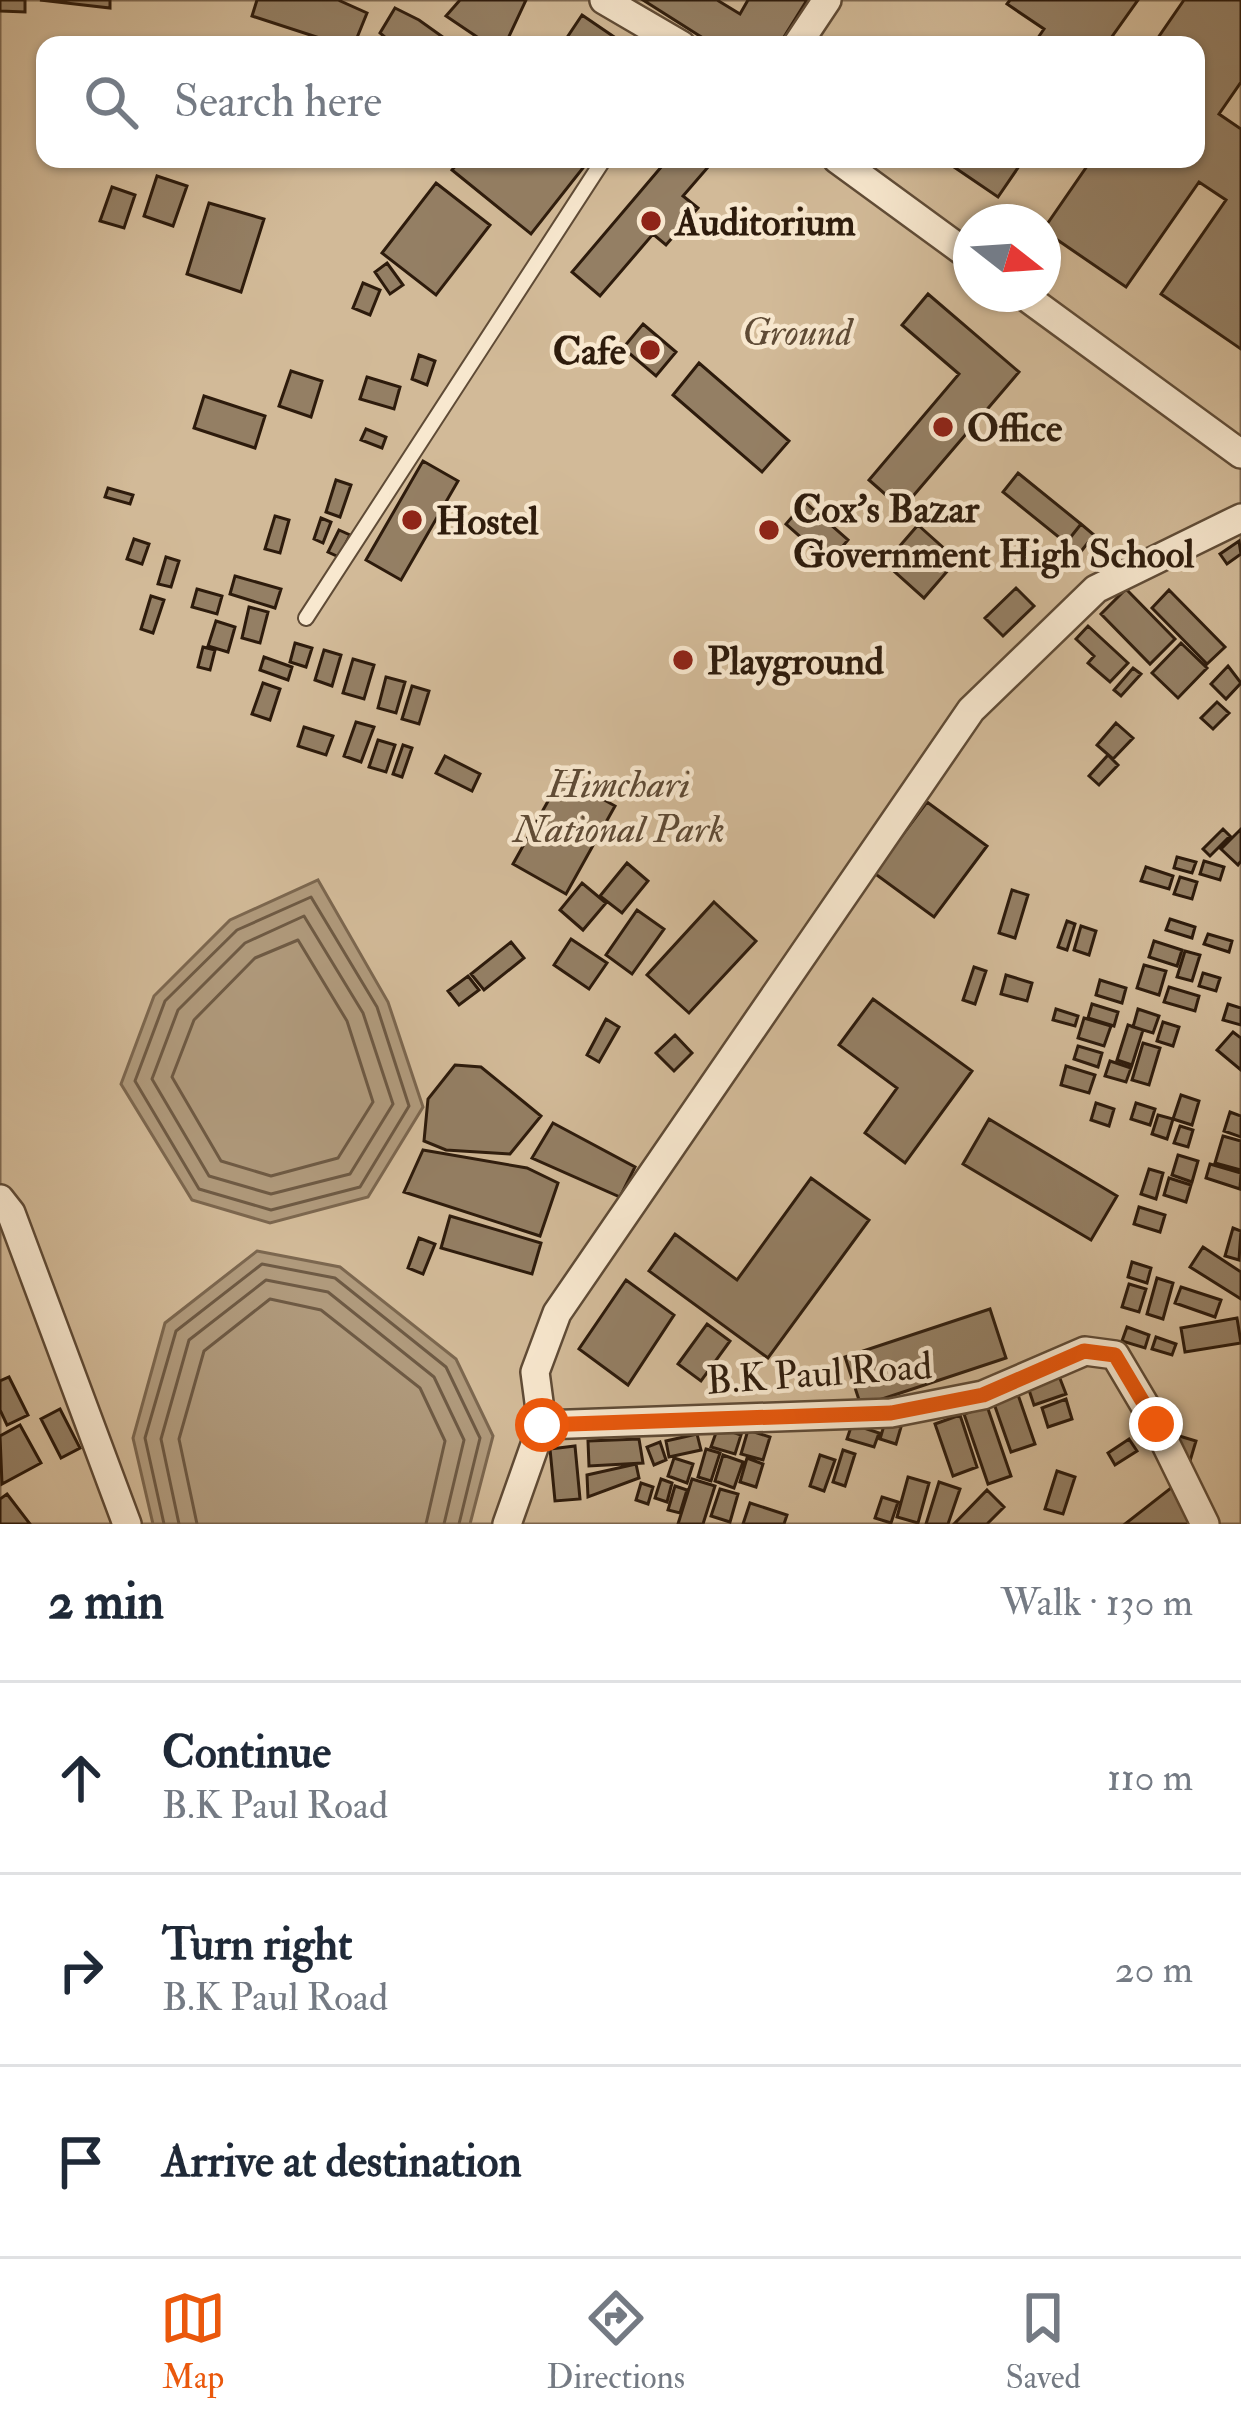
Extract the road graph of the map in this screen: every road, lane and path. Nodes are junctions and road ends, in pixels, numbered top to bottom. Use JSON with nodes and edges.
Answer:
{"nodes":[{"id":1,"x":604,"y":0,"type":"edge"},
{"id":2,"x":827,"y":0,"type":"edge"},
{"id":3,"x":665,"y":36,"type":"edge"},
{"id":4,"x":802,"y":36,"type":"edge"},
{"id":5,"x":598,"y":168,"type":"edge"},
{"id":6,"x":850,"y":168,"type":"edge"},
{"id":7,"x":953,"y":244,"type":"edge"},
{"id":8,"x":1047,"y":312,"type":"edge"},
{"id":9,"x":1241,"y":454,"type":"edge"},
{"id":10,"x":1241,"y":518,"type":"edge"},
{"id":11,"x":306,"y":619,"type":"dead end"},
{"id":12,"x":0,"y":1199,"type":"edge"},
{"id":13,"x":542,"y":1425,"type":"junction"},
{"id":14,"x":127,"y":1524,"type":"edge"},
{"id":15,"x":507,"y":1524,"type":"edge"},
{"id":16,"x":1205,"y":1524,"type":"edge"}],
"edges":[{"from":1,"to":3,"type":"street"},
{"from":2,"to":4,"type":"street"},
{"from":5,"to":11,"type":"lane"},
{"from":6,"to":7,"type":"street"},
{"from":8,"to":9,"type":"street"},
{"from":10,"to":13,"type":"street"},
{"from":12,"to":14,"type":"street"},
{"from":13,"to":15,"type":"street"},
{"from":13,"to":16,"type":"street","name":"B.K Paul Road"}]}
